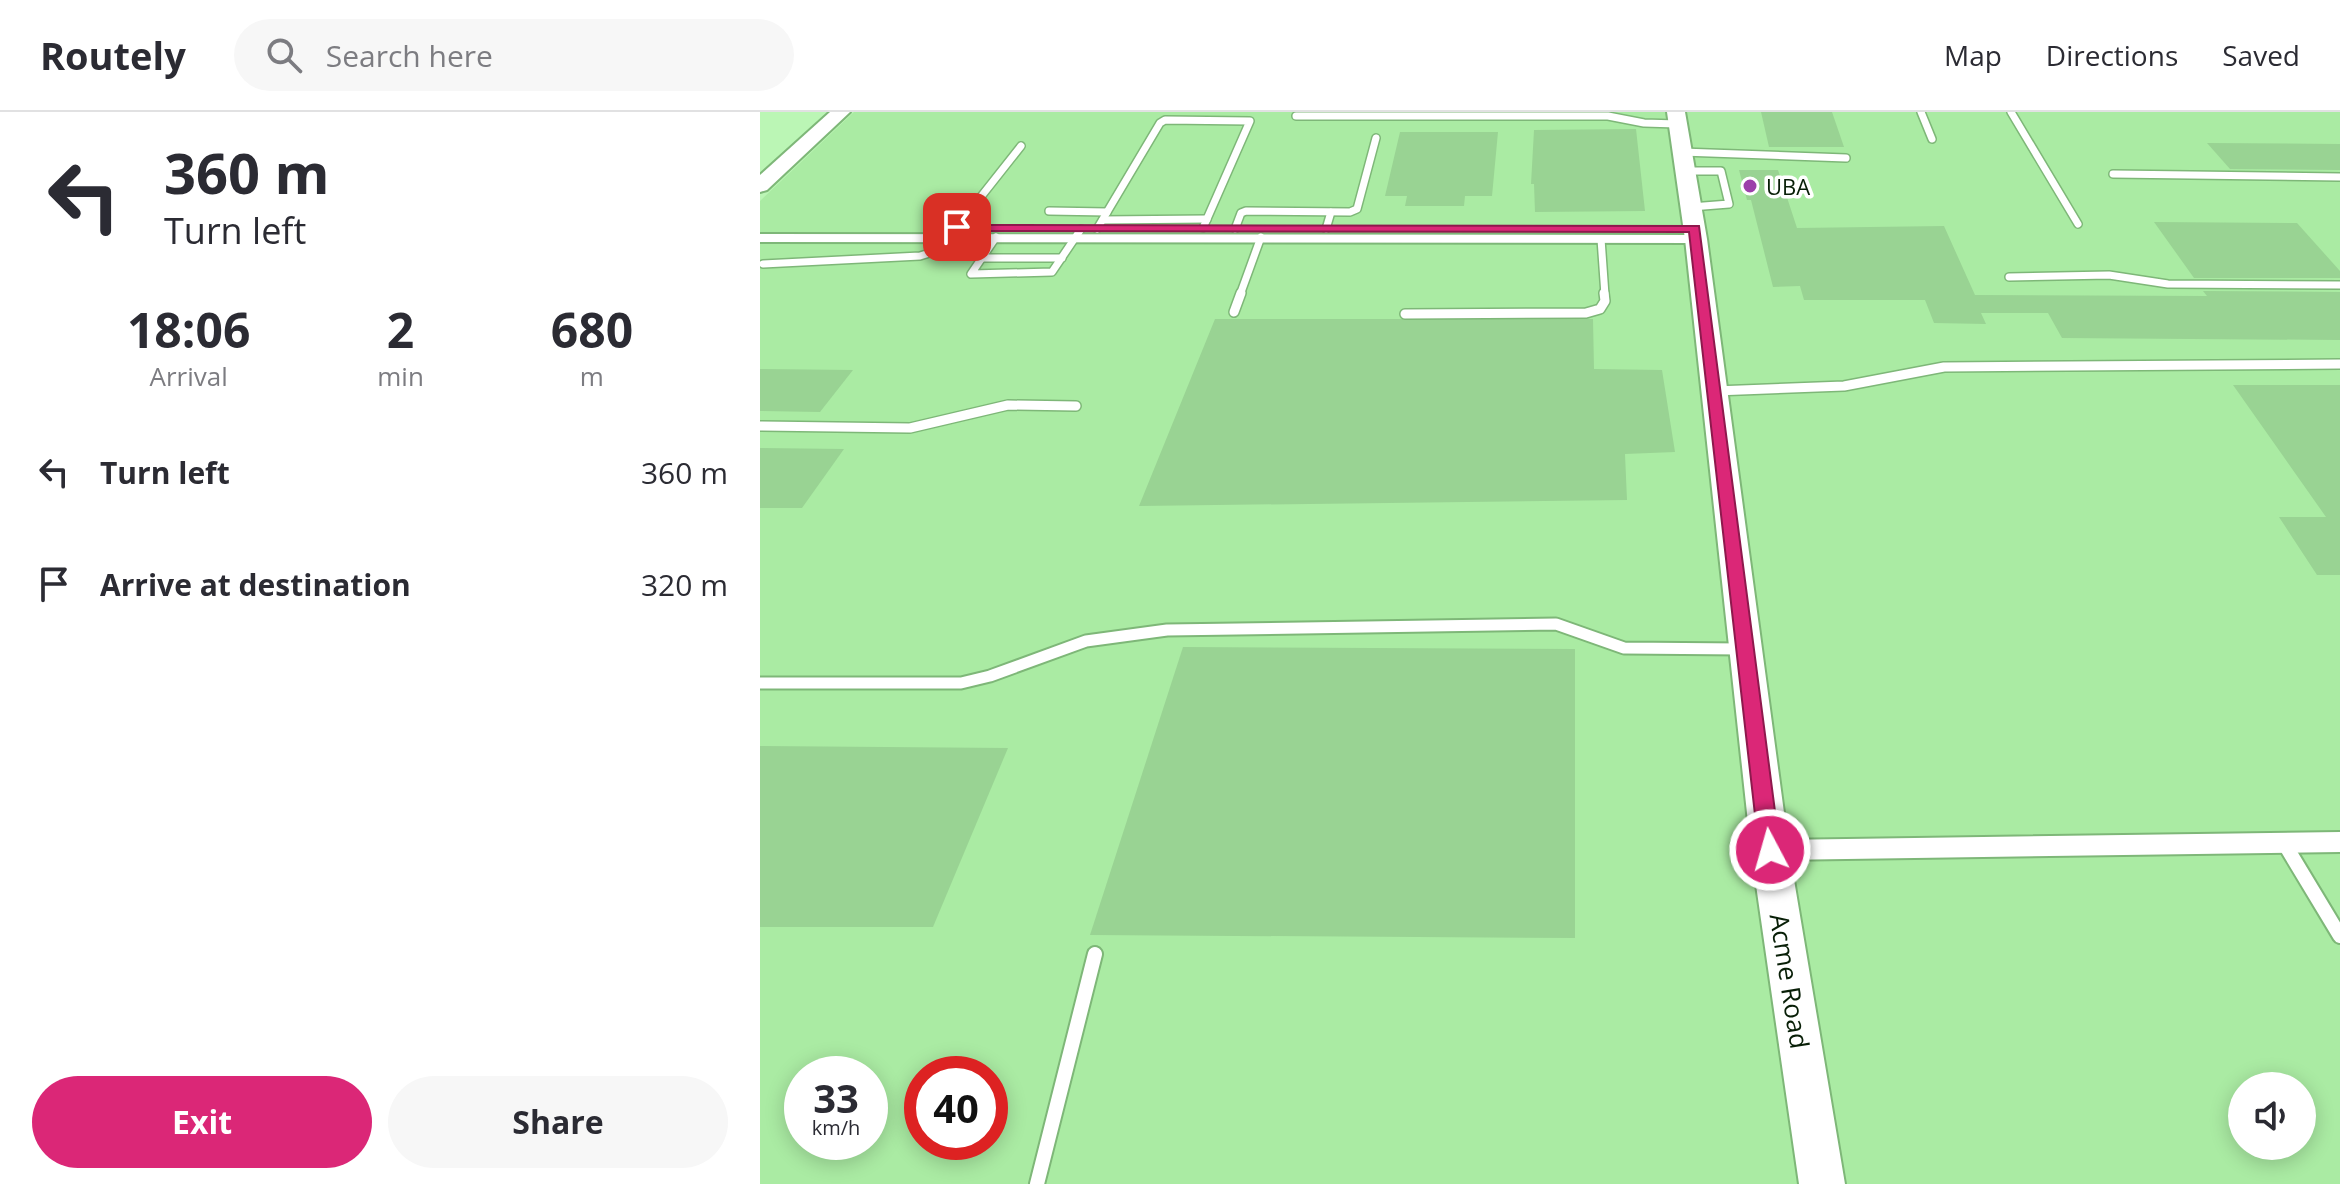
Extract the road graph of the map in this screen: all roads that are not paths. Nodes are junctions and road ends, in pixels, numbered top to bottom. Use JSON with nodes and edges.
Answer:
{"nodes":[{"id":1,"x":823,"y":112,"type":"edge"},
{"id":2,"x":841,"y":112,"type":"edge"},
{"id":3,"x":1921,"y":112,"type":"edge"},
{"id":4,"x":2011,"y":112,"type":"edge"},
{"id":5,"x":1296,"y":116,"type":"dead end"},
{"id":6,"x":1628,"y":116,"type":"edge"},
{"id":7,"x":1376,"y":138,"type":"dead end"},
{"id":8,"x":1932,"y":139,"type":"dead end"},
{"id":9,"x":1680,"y":140,"type":"edge"},
{"id":10,"x":1021,"y":146,"type":"dead end"},
{"id":11,"x":1846,"y":158,"type":"dead end"},
{"id":12,"x":760,"y":167,"type":"edge"},
{"id":13,"x":2113,"y":174,"type":"dead end"},
{"id":14,"x":2340,"y":177,"type":"edge"},
{"id":15,"x":760,"y":186,"type":"edge"},
{"id":16,"x":1049,"y":211,"type":"dead end"},
{"id":17,"x":1331,"y":212,"type":"junction"},
{"id":18,"x":1205,"y":224,"type":"junction"},
{"id":19,"x":2078,"y":224,"type":"dead end"},
{"id":20,"x":1093,"y":225,"type":"junction"},
{"id":21,"x":1694,"y":225,"type":"junction"},
{"id":22,"x":760,"y":228,"type":"edge"},
{"id":23,"x":1235,"y":229,"type":"junction"},
{"id":24,"x":1326,"y":229,"type":"junction"},
{"id":25,"x":955,"y":232,"type":"junction"},
{"id":26,"x":1494,"y":234,"type":"junction"},
{"id":27,"x":996,"y":237,"type":"junction"},
{"id":28,"x":1261,"y":237,"type":"junction"},
{"id":29,"x":760,"y":238,"type":"edge"},
{"id":30,"x":1601,"y":239,"type":"junction"},
{"id":31,"x":981,"y":258,"type":"junction"},
{"id":32,"x":1062,"y":258,"type":"junction"},
{"id":33,"x":763,"y":264,"type":"dead end"},
{"id":34,"x":2009,"y":277,"type":"dead end"},
{"id":35,"x":2340,"y":285,"type":"edge"},
{"id":36,"x":1234,"y":312,"type":"dead end"},
{"id":37,"x":1405,"y":314,"type":"dead end"},
{"id":38,"x":2340,"y":364,"type":"edge"},
{"id":39,"x":1714,"y":391,"type":"junction"},
{"id":40,"x":1076,"y":406,"type":"dead end"},
{"id":41,"x":760,"y":426,"type":"edge"},
{"id":42,"x":1747,"y":649,"type":"junction"},
{"id":43,"x":760,"y":683,"type":"edge"},
{"id":44,"x":2340,"y":842,"type":"edge"},
{"id":45,"x":2284,"y":843,"type":"junction"},
{"id":46,"x":1770,"y":850,"type":"junction"},
{"id":47,"x":2340,"y":936,"type":"edge"},
{"id":48,"x":1095,"y":954,"type":"dead end"},
{"id":49,"x":1037,"y":1184,"type":"edge"},
{"id":50,"x":1822,"y":1184,"type":"edge"}],
"edges":[{"from":1,"to":12,"type":"street"},
{"from":2,"to":15,"type":"street"},
{"from":3,"to":8,"type":"lane"},
{"from":4,"to":19,"type":"lane"},
{"from":5,"to":6,"type":"lane"},
{"from":6,"to":9,"type":"lane"},
{"from":7,"to":17,"type":"lane"},
{"from":9,"to":11,"type":"lane"},
{"from":9,"to":21,"type":"street","name":"Acme Road"},
{"from":10,"to":25,"type":"lane"},
{"from":13,"to":14,"type":"lane"},
{"from":16,"to":20,"type":"lane"},
{"from":17,"to":23,"type":"lane"},
{"from":17,"to":24,"type":"lane"},
{"from":18,"to":20,"type":"street"},
{"from":18,"to":20,"type":"lane"},
{"from":18,"to":23,"type":"street"},
{"from":20,"to":25,"type":"street"},
{"from":20,"to":27,"type":"street"},
{"from":20,"to":28,"type":"street"},
{"from":20,"to":32,"type":"lane"},
{"from":21,"to":26,"type":"street"},
{"from":21,"to":30,"type":"street"},
{"from":21,"to":39,"type":"street","name":"Acme Road"},
{"from":22,"to":25,"type":"street"},
{"from":23,"to":24,"type":"street"},
{"from":24,"to":26,"type":"street"},
{"from":25,"to":27,"type":"street"},
{"from":25,"to":29,"type":"street"},
{"from":25,"to":33,"type":"lane"},
{"from":26,"to":28,"type":"street"},
{"from":26,"to":30,"type":"street"},
{"from":27,"to":31,"type":"lane"},
{"from":28,"to":36,"type":"lane"},
{"from":30,"to":37,"type":"lane"},
{"from":31,"to":32,"type":"lane"},
{"from":31,"to":32,"type":"lane"},
{"from":34,"to":35,"type":"lane"},
{"from":38,"to":39,"type":"lane"},
{"from":39,"to":42,"type":"street","name":"Acme Road"},
{"from":40,"to":41,"type":"lane"},
{"from":42,"to":43,"type":"lane"},
{"from":42,"to":46,"type":"street","name":"Acme Road"},
{"from":44,"to":45,"type":"street"},
{"from":45,"to":46,"type":"street"},
{"from":45,"to":47,"type":"lane"},
{"from":46,"to":50,"type":"street","name":"Acme Road"},
{"from":48,"to":49,"type":"lane"}]}
